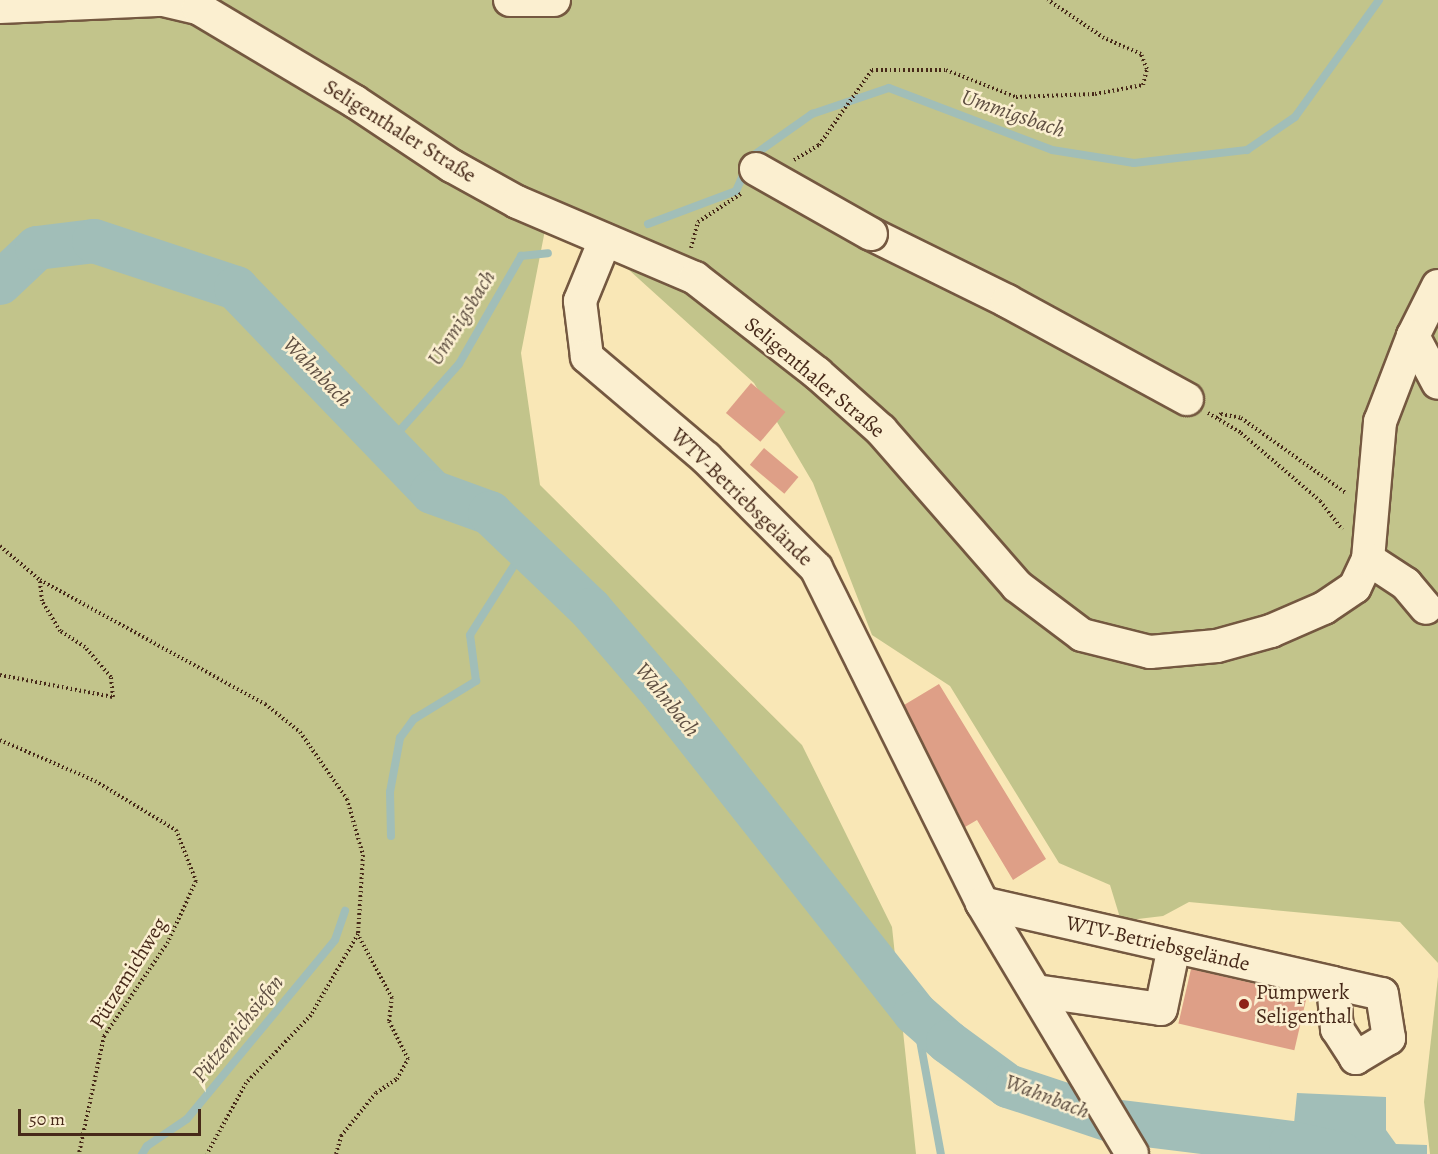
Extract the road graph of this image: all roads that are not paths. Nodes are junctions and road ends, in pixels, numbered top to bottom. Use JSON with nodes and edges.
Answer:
{"nodes":[{"id":1,"x":510,"y":0,"type":"edge"},
{"id":2,"x":554,"y":0,"type":"edge"},
{"id":3,"x":0,"y":7,"type":"edge"},
{"id":4,"x":764,"y":173,"type":"road end"},
{"id":5,"x":605,"y":240,"type":"junction"},
{"id":6,"x":1438,"y":286,"type":"edge"},
{"id":7,"x":1413,"y":336,"type":"junction"},
{"id":8,"x":1438,"y":383,"type":"edge"},
{"id":9,"x":1187,"y":399,"type":"road end"},
{"id":10,"x":1368,"y":559,"type":"junction"},
{"id":11,"x":1425,"y":608,"type":"dead end"},
{"id":12,"x":982,"y":903,"type":"junction"},
{"id":13,"x":1173,"y":946,"type":"junction"},
{"id":14,"x":1333,"y":983,"type":"dead end"},
{"id":15,"x":1036,"y":991,"type":"junction"},
{"id":16,"x":1132,"y":1154,"type":"edge"}],
"edges":[{"from":1,"to":2,"type":"street"},
{"from":3,"to":5,"type":"street","name":"Seligenthaler Straße"},
{"from":4,"to":9,"type":"street","bridge":true},
{"from":5,"to":10,"type":"street","name":"Seligenthaler Straße"},
{"from":5,"to":12,"type":"street","name":"WTV-Betriebsgelände"},
{"from":6,"to":7,"type":"street","name":"Seligenthaler Straße"},
{"from":7,"to":8,"type":"street"},
{"from":7,"to":10,"type":"street","name":"Seligenthaler Straße"},
{"from":10,"to":11,"type":"street"},
{"from":12,"to":13,"type":"street","name":"WTV-Betriebsgelände"},
{"from":12,"to":15,"type":"street","name":"WTV-Betriebsgelände"},
{"from":13,"to":14,"type":"street","name":"WTV-Betriebsgelände"},
{"from":13,"to":15,"type":"street"},
{"from":15,"to":16,"type":"street","name":"WTV-Betriebsgelände"}]}
